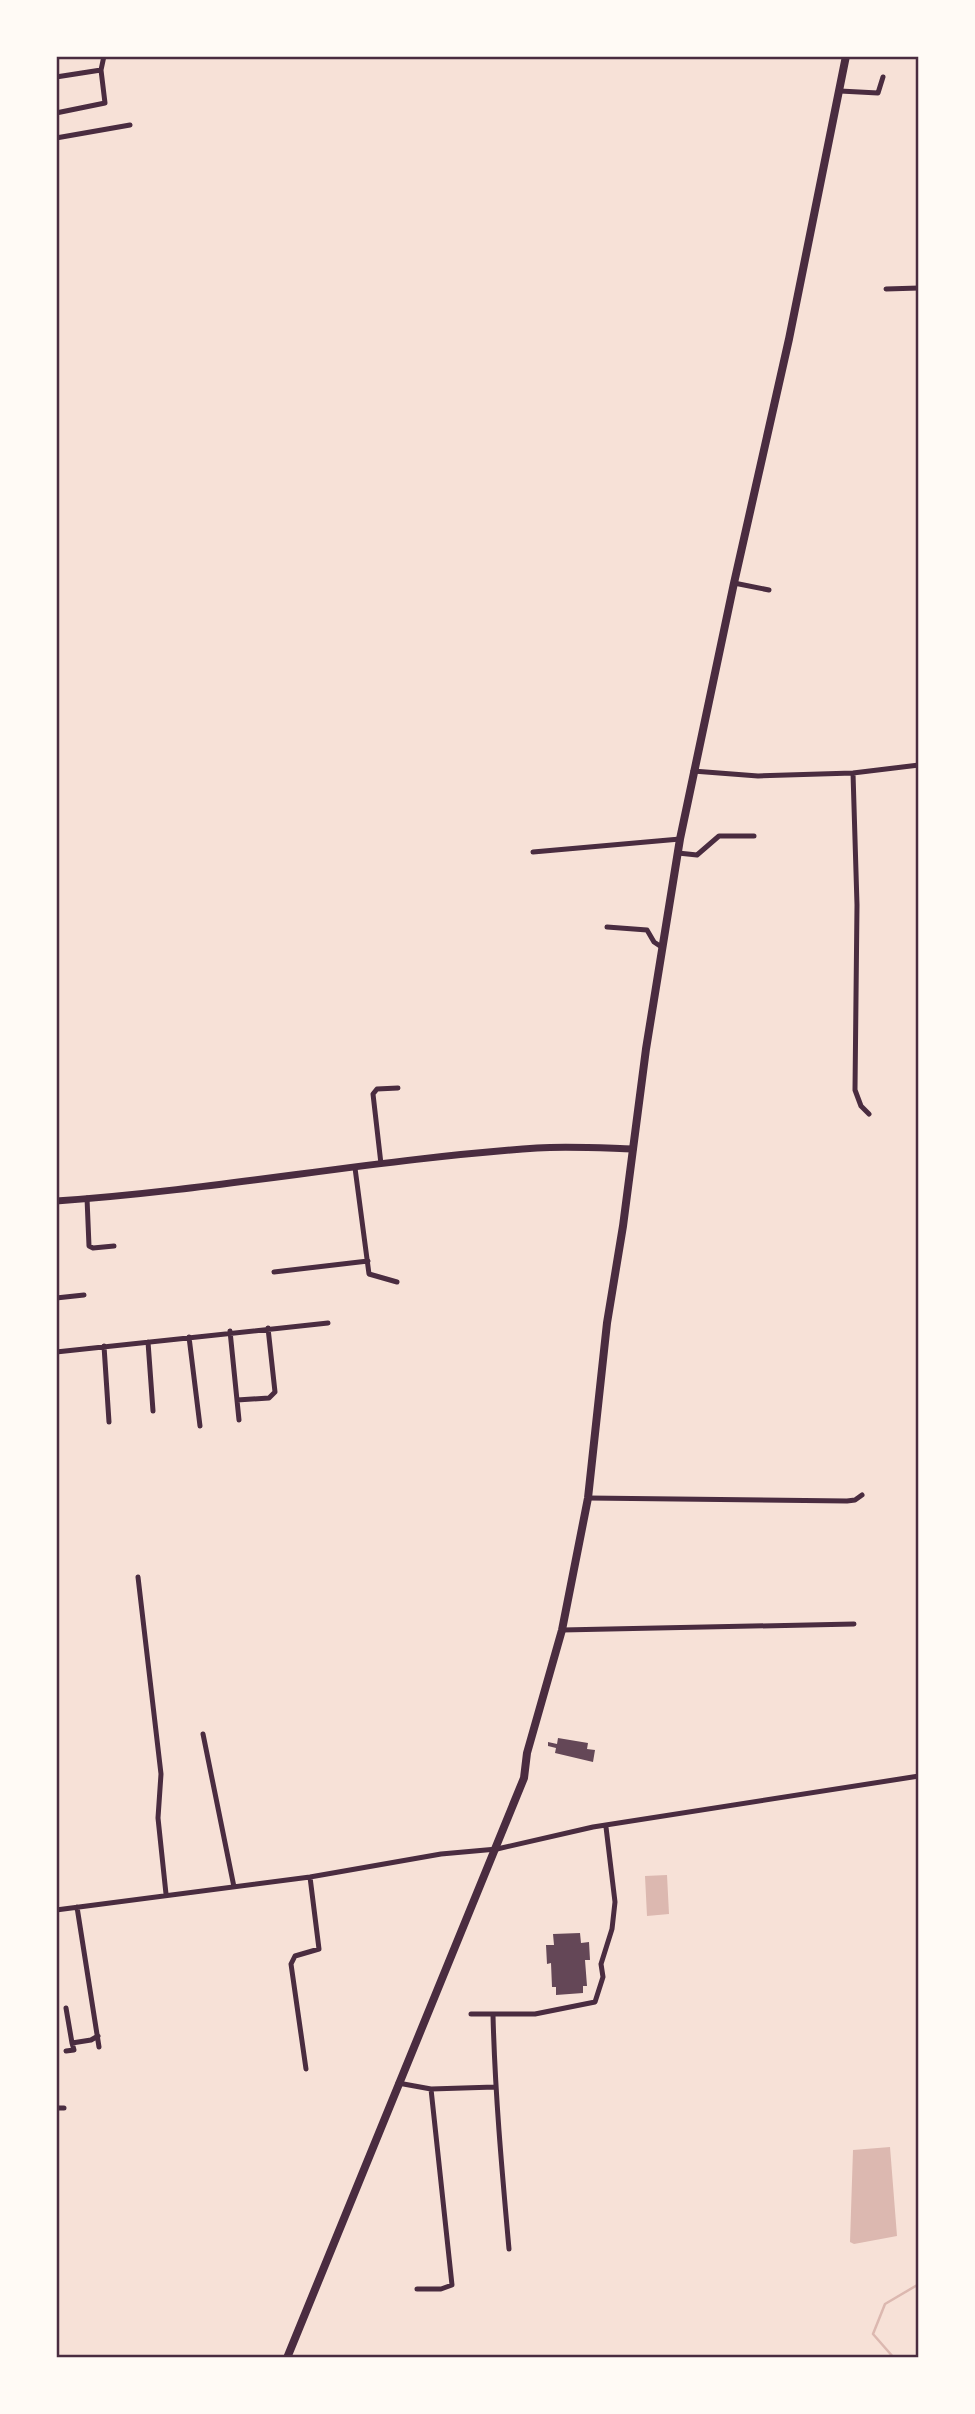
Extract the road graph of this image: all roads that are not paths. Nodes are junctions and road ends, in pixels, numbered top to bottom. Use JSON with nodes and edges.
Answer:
{"nodes":[{"id":1,"x":104,"y":56,"type":"edge"},
{"id":2,"x":846,"y":56,"type":"edge"},
{"id":3,"x":101,"y":70,"type":"junction"},
{"id":4,"x":56,"y":77,"type":"edge"},
{"id":5,"x":883,"y":77,"type":"dead end"},
{"id":6,"x":840,"y":91,"type":"junction"},
{"id":7,"x":56,"y":113,"type":"edge"},
{"id":8,"x":130,"y":125,"type":"dead end"},
{"id":9,"x":56,"y":138,"type":"edge"},
{"id":10,"x":919,"y":288,"type":"edge"},
{"id":11,"x":886,"y":289,"type":"dead end"},
{"id":12,"x":734,"y":583,"type":"junction"},
{"id":13,"x":769,"y":590,"type":"dead end"},
{"id":14,"x":919,"y":765,"type":"edge"},
{"id":15,"x":693,"y":771,"type":"junction"},
{"id":16,"x":853,"y":773,"type":"junction"},
{"id":17,"x":754,"y":836,"type":"dead end"},
{"id":18,"x":680,"y":839,"type":"junction"},
{"id":19,"x":533,"y":852,"type":"dead end"},
{"id":20,"x":678,"y":853,"type":"junction"},
{"id":21,"x":607,"y":927,"type":"dead end"},
{"id":22,"x":663,"y":948,"type":"junction"},
{"id":23,"x":398,"y":1088,"type":"dead end"},
{"id":24,"x":869,"y":1114,"type":"dead end"},
{"id":25,"x":633,"y":1149,"type":"junction"},
{"id":26,"x":381,"y":1164,"type":"junction"},
{"id":27,"x":355,"y":1168,"type":"junction"},
{"id":28,"x":88,"y":1198,"type":"junction"},
{"id":29,"x":56,"y":1200,"type":"edge"},
{"id":30,"x":114,"y":1246,"type":"dead end"},
{"id":31,"x":368,"y":1261,"type":"junction"},
{"id":32,"x":274,"y":1272,"type":"dead end"},
{"id":33,"x":397,"y":1282,"type":"dead end"},
{"id":34,"x":84,"y":1295,"type":"dead end"},
{"id":35,"x":56,"y":1298,"type":"edge"},
{"id":36,"x":328,"y":1323,"type":"dead end"},
{"id":37,"x":268,"y":1328,"type":"junction"},
{"id":38,"x":230,"y":1331,"type":"junction"},
{"id":39,"x":189,"y":1337,"type":"junction"},
{"id":40,"x":148,"y":1342,"type":"junction"},
{"id":41,"x":104,"y":1346,"type":"junction"},
{"id":42,"x":56,"y":1352,"type":"edge"},
{"id":43,"x":237,"y":1400,"type":"junction"},
{"id":44,"x":153,"y":1411,"type":"dead end"},
{"id":45,"x":239,"y":1420,"type":"dead end"},
{"id":46,"x":109,"y":1422,"type":"dead end"},
{"id":47,"x":200,"y":1426,"type":"dead end"},
{"id":48,"x":862,"y":1494,"type":"dead end"},
{"id":49,"x":588,"y":1498,"type":"junction"},
{"id":50,"x":138,"y":1577,"type":"dead end"},
{"id":51,"x":855,"y":1623,"type":"dead end"},
{"id":52,"x":562,"y":1630,"type":"junction"},
{"id":53,"x":204,"y":1734,"type":"dead end"},
{"id":54,"x":919,"y":1776,"type":"edge"},
{"id":55,"x":606,"y":1827,"type":"junction"},
{"id":56,"x":497,"y":1849,"type":"junction"},
{"id":57,"x":310,"y":1877,"type":"junction"},
{"id":58,"x":234,"y":1887,"type":"junction"},
{"id":59,"x":166,"y":1894,"type":"junction"},
{"id":60,"x":77,"y":1907,"type":"junction"},
{"id":61,"x":56,"y":1910,"type":"edge"},
{"id":62,"x":66,"y":2008,"type":"dead end"},
{"id":63,"x":471,"y":2014,"type":"dead end"},
{"id":64,"x":493,"y":2015,"type":"junction"},
{"id":65,"x":98,"y":2036,"type":"junction"},
{"id":66,"x":72,"y":2043,"type":"junction"},
{"id":67,"x":99,"y":2047,"type":"dead end"},
{"id":68,"x":66,"y":2051,"type":"dead end"},
{"id":69,"x":306,"y":2069,"type":"dead end"},
{"id":70,"x":398,"y":2083,"type":"junction"},
{"id":71,"x":495,"y":2087,"type":"junction"},
{"id":72,"x":431,"y":2089,"type":"junction"},
{"id":73,"x":56,"y":2108,"type":"edge"},
{"id":74,"x":64,"y":2108,"type":"dead end"},
{"id":75,"x":509,"y":2249,"type":"dead end"},
{"id":76,"x":417,"y":2289,"type":"dead end"},
{"id":77,"x":287,"y":2358,"type":"edge"}],
"edges":[{"from":1,"to":3,"type":"street"},
{"from":2,"to":6,"type":"main road"},
{"from":3,"to":4,"type":"street"},
{"from":3,"to":7,"type":"street"},
{"from":5,"to":6,"type":"street"},
{"from":6,"to":12,"type":"main road"},
{"from":8,"to":9,"type":"street"},
{"from":10,"to":11,"type":"street"},
{"from":12,"to":13,"type":"street"},
{"from":12,"to":15,"type":"main road"},
{"from":14,"to":16,"type":"street"},
{"from":15,"to":16,"type":"street"},
{"from":15,"to":18,"type":"main road"},
{"from":16,"to":24,"type":"street"},
{"from":17,"to":20,"type":"street"},
{"from":18,"to":19,"type":"street"},
{"from":18,"to":20,"type":"main road"},
{"from":20,"to":22,"type":"main road"},
{"from":21,"to":22,"type":"street"},
{"from":22,"to":25,"type":"main road"},
{"from":23,"to":26,"type":"street"},
{"from":25,"to":26,"type":"street"},
{"from":25,"to":49,"type":"main road"},
{"from":26,"to":27,"type":"street"},
{"from":27,"to":28,"type":"street"},
{"from":27,"to":31,"type":"street"},
{"from":28,"to":29,"type":"street"},
{"from":28,"to":30,"type":"street"},
{"from":31,"to":32,"type":"street"},
{"from":31,"to":33,"type":"street"},
{"from":34,"to":35,"type":"street"},
{"from":36,"to":37,"type":"street"},
{"from":37,"to":38,"type":"street"},
{"from":37,"to":43,"type":"street"},
{"from":38,"to":39,"type":"street"},
{"from":38,"to":43,"type":"street"},
{"from":39,"to":40,"type":"street"},
{"from":39,"to":47,"type":"street"},
{"from":40,"to":41,"type":"street"},
{"from":40,"to":44,"type":"street"},
{"from":41,"to":42,"type":"street"},
{"from":41,"to":46,"type":"street"},
{"from":43,"to":45,"type":"street"},
{"from":48,"to":49,"type":"street"},
{"from":49,"to":52,"type":"main road"},
{"from":50,"to":59,"type":"street"},
{"from":51,"to":52,"type":"street"},
{"from":52,"to":56,"type":"main road"},
{"from":53,"to":58,"type":"street"},
{"from":54,"to":55,"type":"street"},
{"from":55,"to":56,"type":"street"},
{"from":55,"to":64,"type":"street"},
{"from":56,"to":57,"type":"street"},
{"from":56,"to":70,"type":"main road"},
{"from":57,"to":58,"type":"street"},
{"from":57,"to":69,"type":"street"},
{"from":58,"to":59,"type":"street"},
{"from":59,"to":60,"type":"street"},
{"from":60,"to":61,"type":"street"},
{"from":60,"to":65,"type":"street"},
{"from":62,"to":66,"type":"street"},
{"from":63,"to":64,"type":"street"},
{"from":64,"to":71,"type":"street"},
{"from":65,"to":66,"type":"street"},
{"from":65,"to":67,"type":"street"},
{"from":66,"to":68,"type":"street"},
{"from":70,"to":72,"type":"street"},
{"from":70,"to":77,"type":"main road"},
{"from":71,"to":72,"type":"street"},
{"from":71,"to":75,"type":"street"},
{"from":72,"to":76,"type":"street"},
{"from":73,"to":74,"type":"street"}]}
